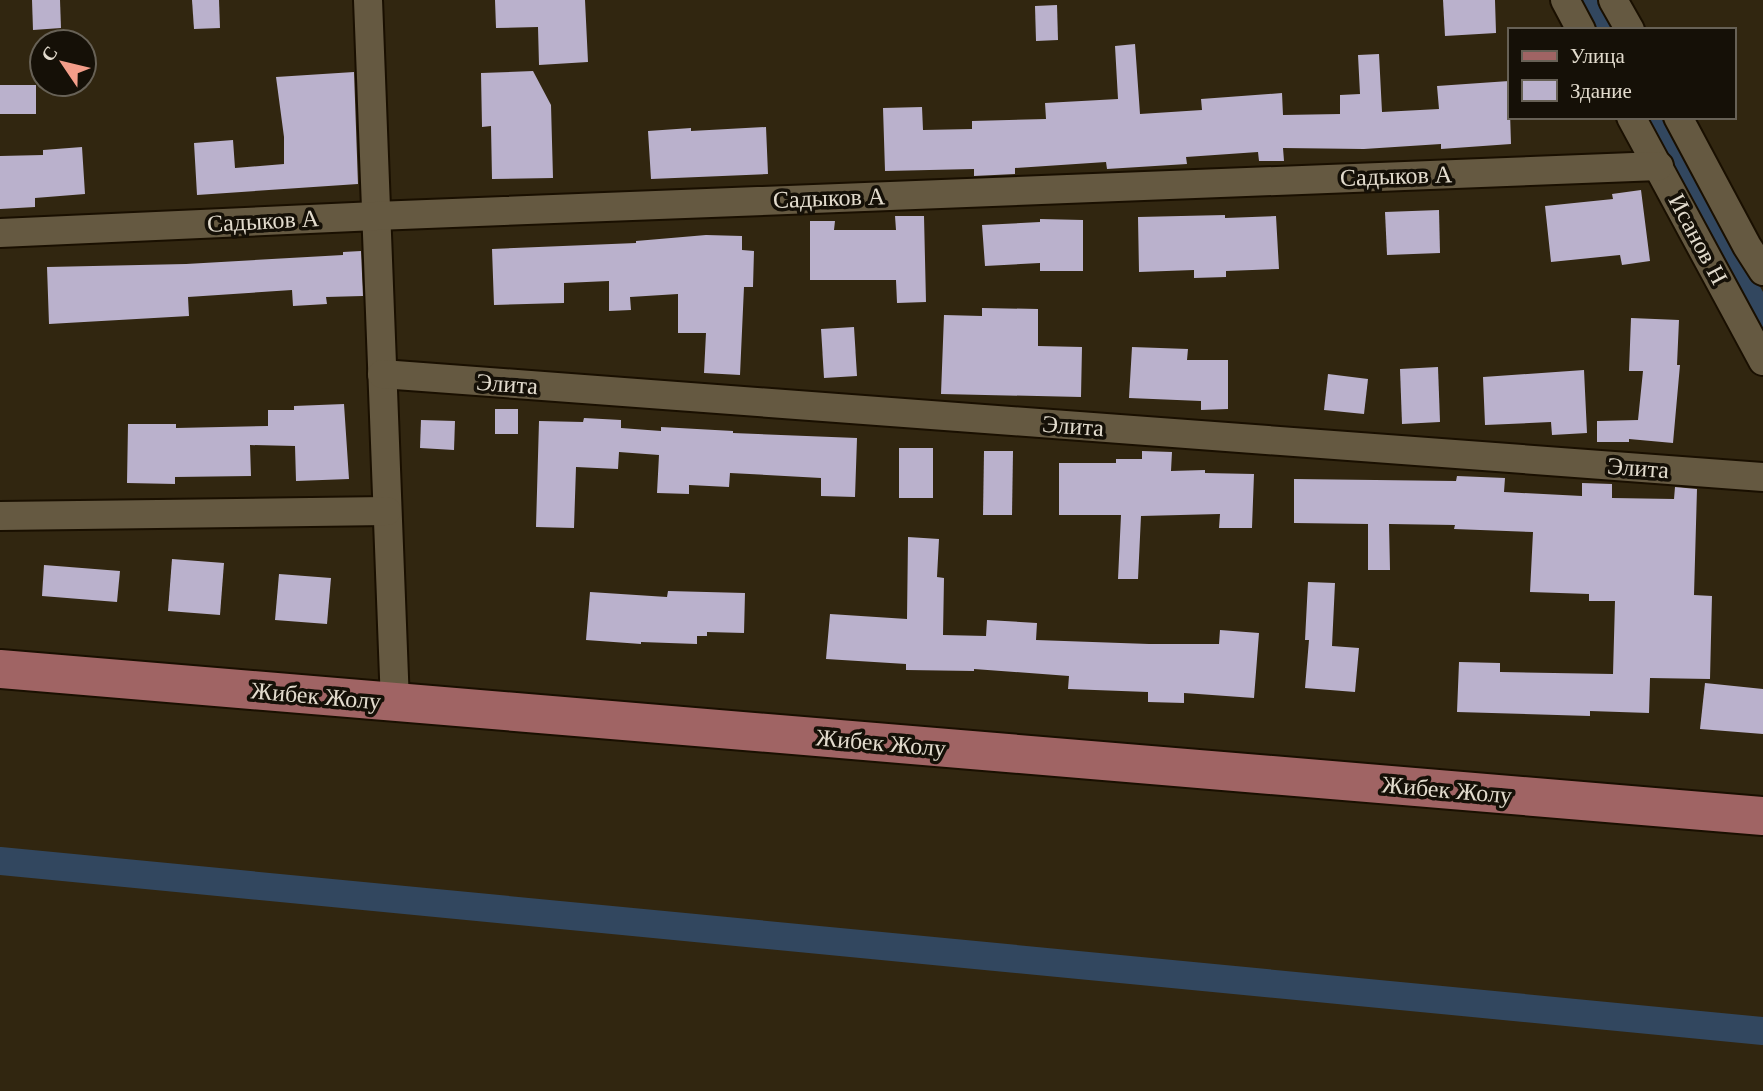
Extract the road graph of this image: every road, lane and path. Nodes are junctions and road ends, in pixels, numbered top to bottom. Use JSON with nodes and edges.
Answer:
{"nodes":[{"id":1,"x":368,"y":0,"type":"edge"},
{"id":2,"x":1564,"y":0,"type":"edge"},
{"id":3,"x":1613,"y":0,"type":"edge"},
{"id":4,"x":1580,"y":28,"type":"edge"},
{"id":5,"x":1629,"y":28,"type":"edge"},
{"id":6,"x":1632,"y":119,"type":"edge"},
{"id":7,"x":1679,"y":119,"type":"edge"},
{"id":8,"x":1659,"y":166,"type":"junction"},
{"id":9,"x":376,"y":216,"type":"junction"},
{"id":10,"x":0,"y":233,"type":"edge"},
{"id":11,"x":1763,"y":271,"type":"edge"},
{"id":12,"x":1763,"y":361,"type":"edge"},
{"id":13,"x":382,"y":374,"type":"junction"},
{"id":14,"x":1763,"y":477,"type":"edge"},
{"id":15,"x":387,"y":511,"type":"junction"},
{"id":16,"x":0,"y":516,"type":"edge"},
{"id":17,"x":0,"y":669,"type":"edge"},
{"id":18,"x":395,"y":703,"type":"junction"},
{"id":19,"x":1763,"y":816,"type":"edge"}],
"edges":[{"from":1,"to":9,"type":"street"},
{"from":2,"to":4,"type":"street"},
{"from":3,"to":5,"type":"street"},
{"from":6,"to":8,"type":"street","name":"Исанов Н"},
{"from":7,"to":11,"type":"street"},
{"from":8,"to":9,"type":"street","name":"Садыков А"},
{"from":8,"to":12,"type":"street","name":"Исанов Н"},
{"from":9,"to":10,"type":"street","name":"Садыков А"},
{"from":9,"to":13,"type":"street"},
{"from":13,"to":14,"type":"street","name":"Элита"},
{"from":13,"to":15,"type":"street"},
{"from":15,"to":16,"type":"street"},
{"from":15,"to":18,"type":"street"},
{"from":17,"to":18,"type":"main road","name":"Жибек Жолу"},
{"from":18,"to":19,"type":"main road","name":"Жибек Жолу"}]}
